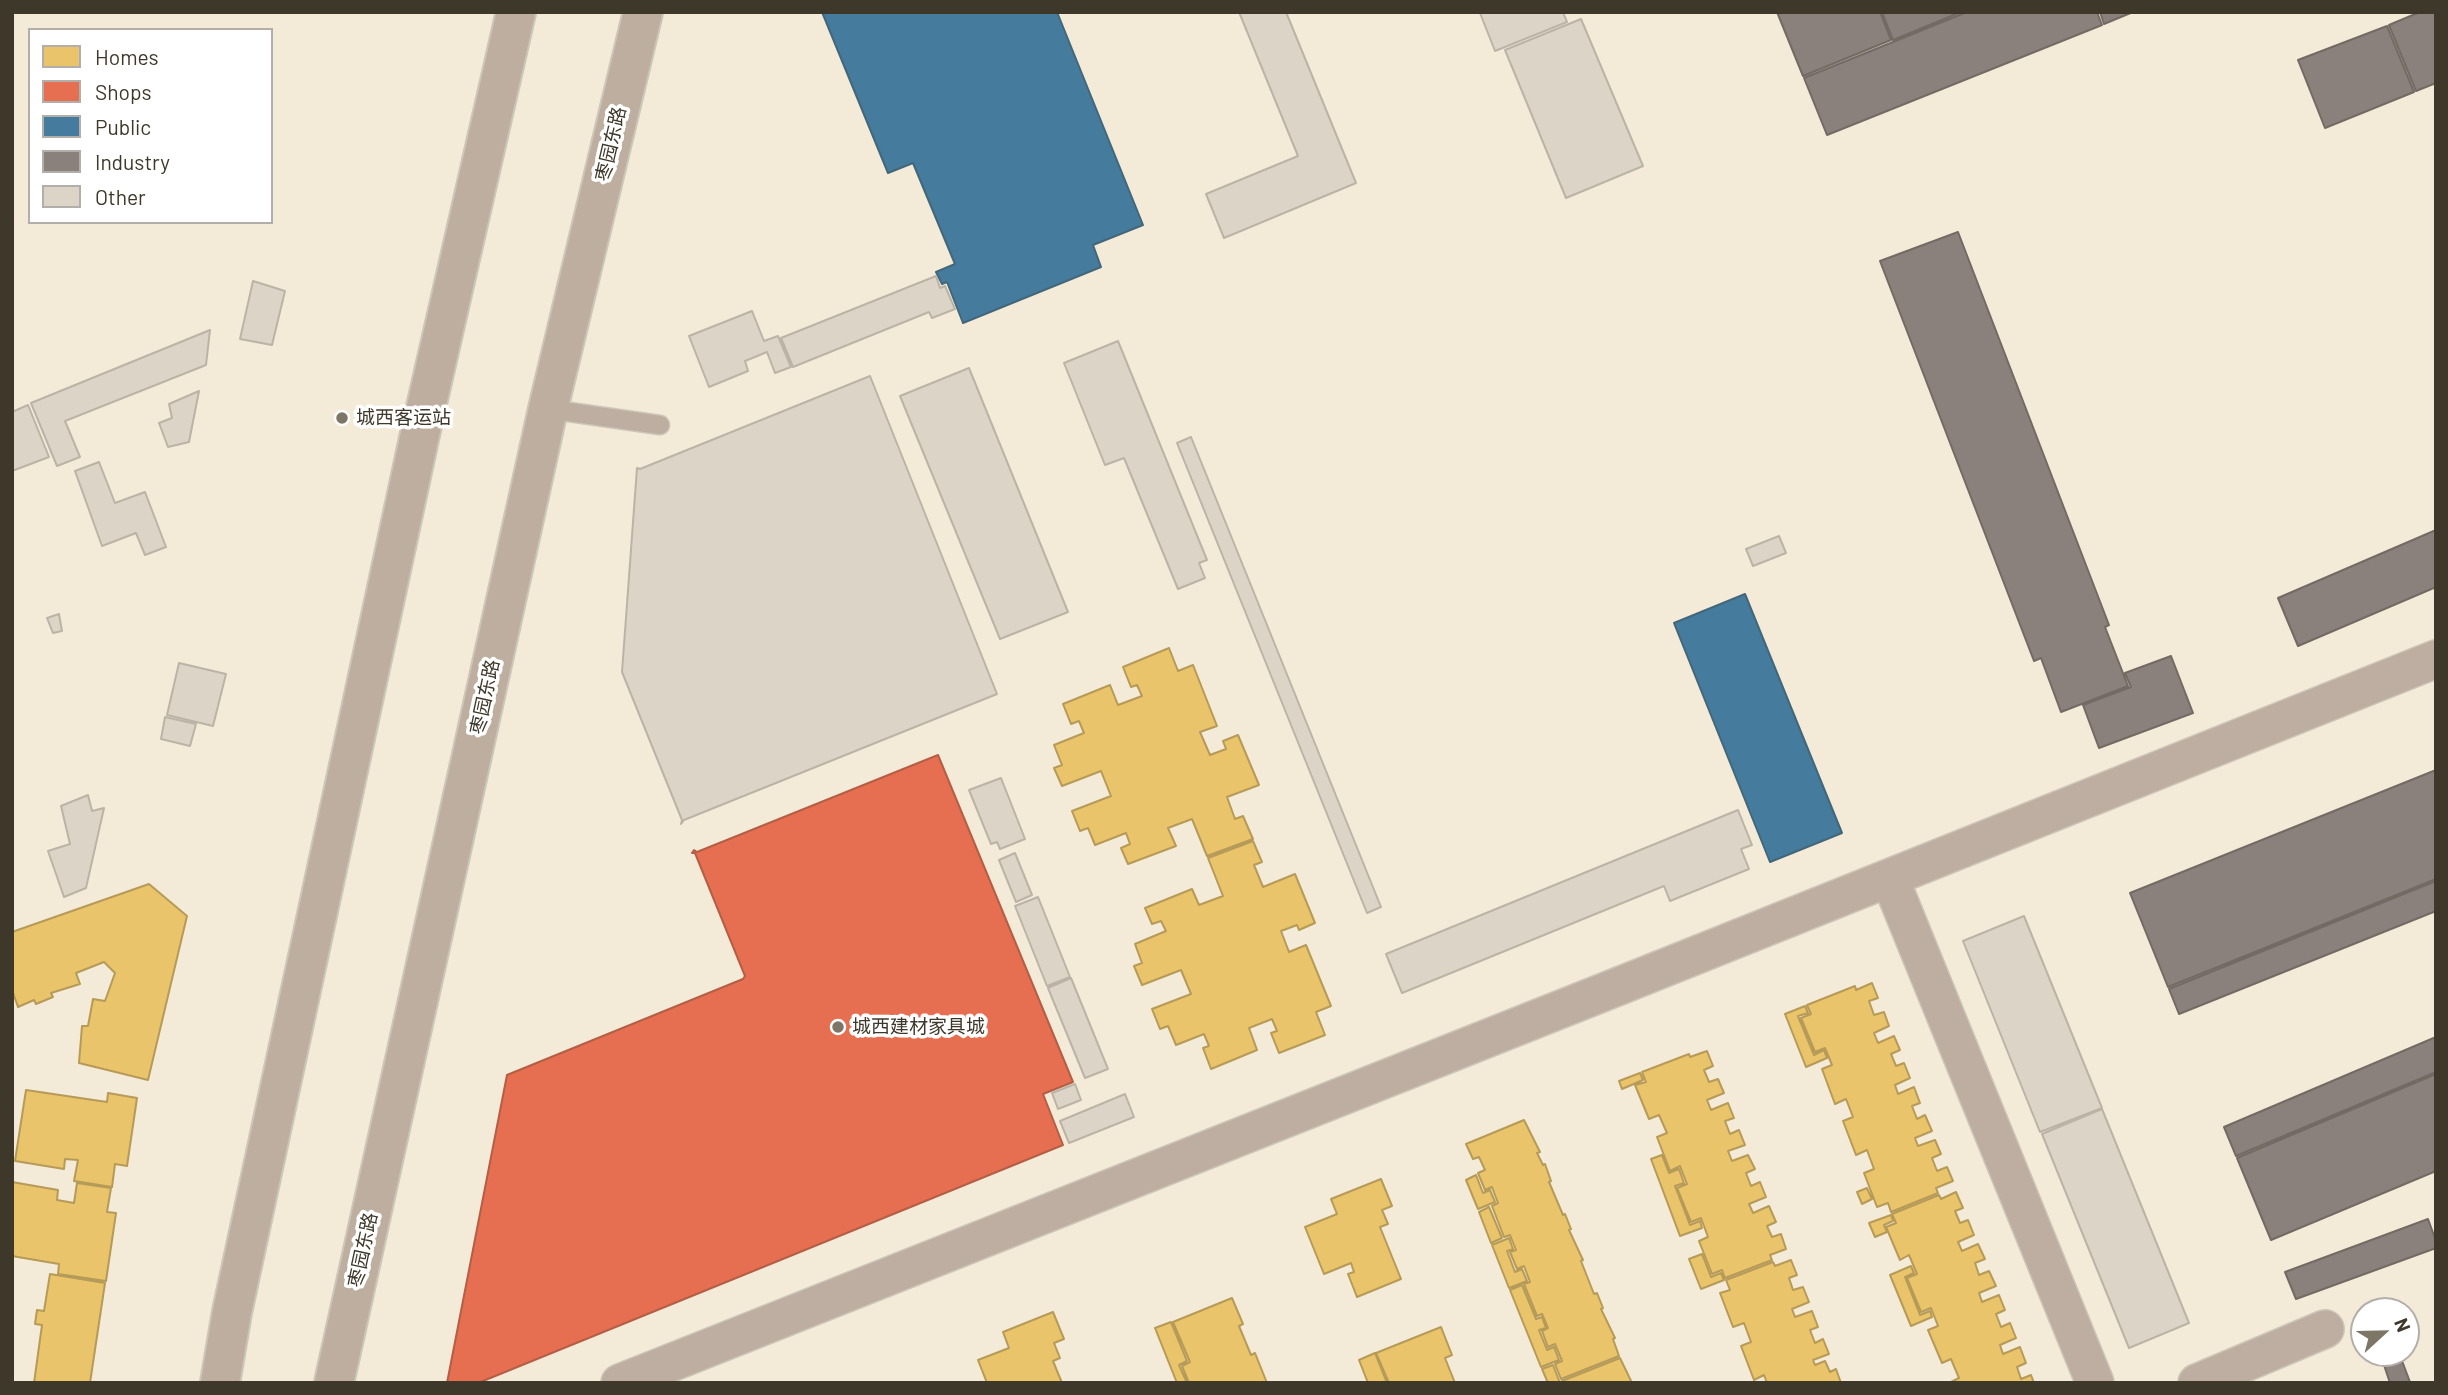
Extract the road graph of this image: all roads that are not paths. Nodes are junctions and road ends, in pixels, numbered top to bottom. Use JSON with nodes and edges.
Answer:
{"nodes":[{"id":1,"x":516,"y":12,"type":"edge"},
{"id":2,"x":643,"y":12,"type":"edge"},
{"id":3,"x":548,"y":408,"type":"junction"},
{"id":4,"x":660,"y":425,"type":"dead end"},
{"id":5,"x":2436,"y":659,"type":"edge"},
{"id":6,"x":1890,"y":879,"type":"junction"},
{"id":7,"x":2325,"y":1329,"type":"dead end"},
{"id":8,"x":220,"y":1383,"type":"edge"},
{"id":9,"x":334,"y":1383,"type":"edge"},
{"id":10,"x":620,"y":1383,"type":"edge"},
{"id":11,"x":2095,"y":1383,"type":"edge"},
{"id":12,"x":2197,"y":1383,"type":"edge"}],
"edges":[{"from":1,"to":8,"type":"main road"},
{"from":2,"to":3,"type":"main road","name":"枣园东路"},
{"from":3,"to":4,"type":"lane"},
{"from":3,"to":9,"type":"main road","name":"枣园东路"},
{"from":5,"to":6,"type":"street"},
{"from":6,"to":10,"type":"street"},
{"from":6,"to":11,"type":"street"},
{"from":7,"to":12,"type":"street"}]}
